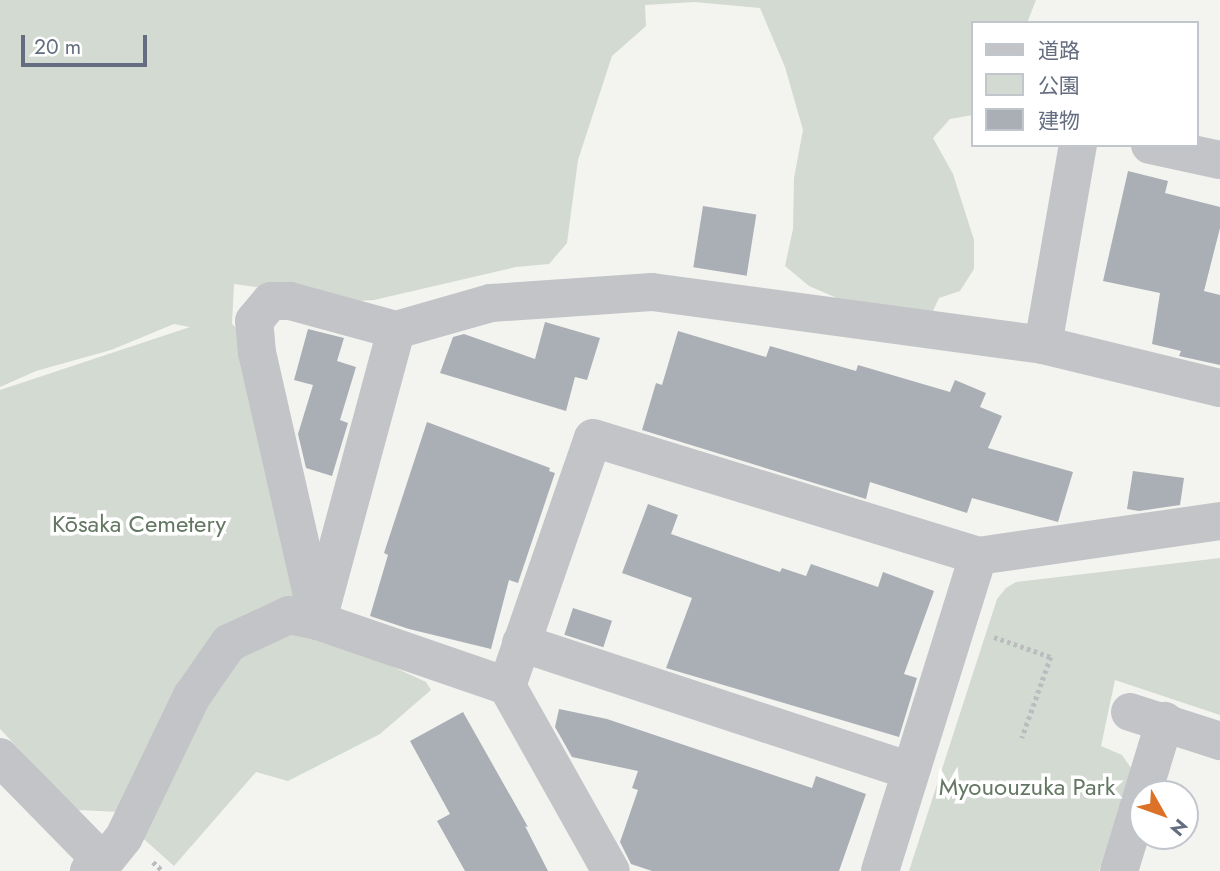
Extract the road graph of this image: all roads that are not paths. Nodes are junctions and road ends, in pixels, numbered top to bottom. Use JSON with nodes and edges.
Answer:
{"nodes":[{"id":1,"x":1077,"y":147,"type":"edge"},
{"id":2,"x":1159,"y":147,"type":"edge"},
{"id":3,"x":1220,"y":160,"type":"edge"},
{"id":4,"x":396,"y":330,"type":"junction"},
{"id":5,"x":1043,"y":345,"type":"junction"},
{"id":6,"x":1220,"y":388,"type":"edge"},
{"id":7,"x":1220,"y":521,"type":"edge"},
{"id":8,"x":978,"y":556,"type":"junction"},
{"id":9,"x":318,"y":621,"type":"junction"},
{"id":10,"x":521,"y":643,"type":"junction"},
{"id":11,"x":506,"y":686,"type":"junction"},
{"id":12,"x":1220,"y":741,"type":"edge"},
{"id":13,"x":0,"y":757,"type":"edge"},
{"id":14,"x":911,"y":771,"type":"junction"},
{"id":15,"x":95,"y":870,"type":"edge"},
{"id":16,"x":611,"y":871,"type":"edge"},
{"id":17,"x":880,"y":871,"type":"edge"},
{"id":18,"x":1119,"y":871,"type":"edge"}],
"edges":[{"from":1,"to":5,"type":"street"},
{"from":2,"to":3,"type":"street"},
{"from":4,"to":5,"type":"street"},
{"from":4,"to":9,"type":"street"},
{"from":4,"to":9,"type":"street"},
{"from":5,"to":6,"type":"street"},
{"from":7,"to":8,"type":"street"},
{"from":8,"to":10,"type":"street"},
{"from":8,"to":14,"type":"street"},
{"from":9,"to":11,"type":"street"},
{"from":9,"to":15,"type":"street"},
{"from":10,"to":11,"type":"street"},
{"from":10,"to":14,"type":"street"},
{"from":11,"to":16,"type":"street"},
{"from":12,"to":18,"type":"street"},
{"from":13,"to":15,"type":"street"},
{"from":14,"to":17,"type":"street"}]}
